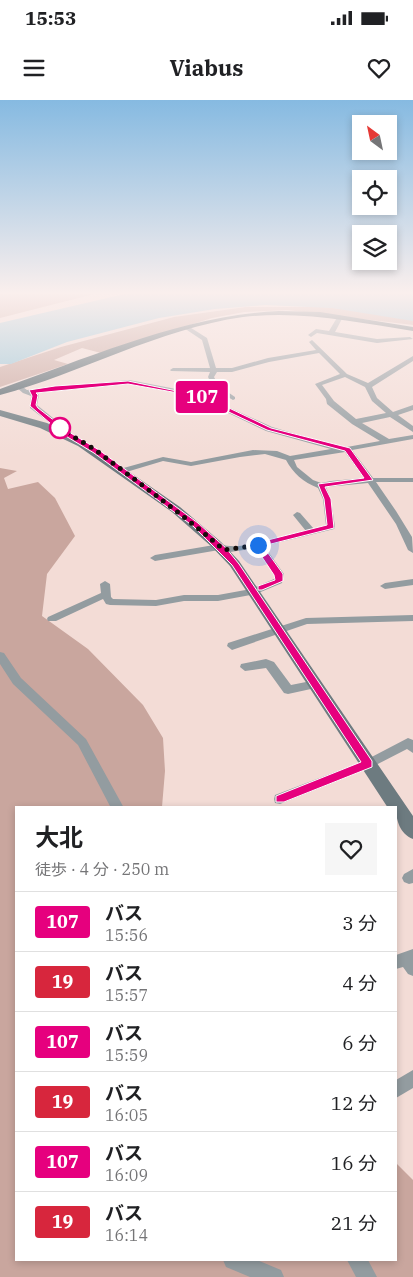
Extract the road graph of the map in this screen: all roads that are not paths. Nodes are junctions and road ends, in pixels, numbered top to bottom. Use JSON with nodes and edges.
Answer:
{"nodes":[{"id":1,"x":131,"y":347,"type":"edge"},
{"id":2,"x":207,"y":347,"type":"edge"},
{"id":3,"x":317,"y":347,"type":"edge"},
{"id":4,"x":320,"y":351,"type":"junction"},
{"id":5,"x":413,"y":358,"type":"edge"},
{"id":6,"x":173,"y":370,"type":"dead end"},
{"id":7,"x":214,"y":372,"type":"junction"},
{"id":8,"x":345,"y":375,"type":"junction"},
{"id":9,"x":18,"y":386,"type":"junction"},
{"id":10,"x":368,"y":386,"type":"junction"},
{"id":11,"x":218,"y":390,"type":"junction"},
{"id":12,"x":0,"y":392,"type":"edge"},
{"id":13,"x":31,"y":392,"type":"junction"},
{"id":14,"x":195,"y":394,"type":"junction"},
{"id":15,"x":233,"y":398,"type":"dead end"},
{"id":16,"x":413,"y":407,"type":"edge"},
{"id":17,"x":0,"y":413,"type":"edge"},
{"id":18,"x":391,"y":414,"type":"junction"},
{"id":19,"x":355,"y":422,"type":"junction"},
{"id":20,"x":413,"y":430,"type":"edge"},
{"id":21,"x":67,"y":434,"type":"junction"},
{"id":22,"x":413,"y":437,"type":"edge"},
{"id":23,"x":388,"y":442,"type":"junction"},
{"id":24,"x":347,"y":449,"type":"junction"},
{"id":25,"x":290,"y":458,"type":"junction"},
{"id":26,"x":123,"y":471,"type":"junction"},
{"id":27,"x":369,"y":480,"type":"junction"},
{"id":28,"x":413,"y":480,"type":"edge"},
{"id":29,"x":320,"y":486,"type":"junction"},
{"id":30,"x":297,"y":515,"type":"dead end"},
{"id":31,"x":311,"y":531,"type":"junction"},
{"id":32,"x":258,"y":545,"type":"junction"},
{"id":33,"x":222,"y":548,"type":"junction"},
{"id":34,"x":413,"y":550,"type":"edge"},
{"id":35,"x":156,"y":558,"type":"dead end"},
{"id":36,"x":413,"y":582,"type":"edge"},
{"id":37,"x":385,"y":586,"type":"dead end"},
{"id":38,"x":253,"y":592,"type":"junction"},
{"id":39,"x":413,"y":618,"type":"edge"},
{"id":40,"x":52,"y":619,"type":"dead end"},
{"id":41,"x":279,"y":630,"type":"junction"},
{"id":42,"x":232,"y":646,"type":"dead end"},
{"id":43,"x":0,"y":656,"type":"edge"},
{"id":44,"x":246,"y":667,"type":"dead end"},
{"id":45,"x":316,"y":684,"type":"junction"},
{"id":46,"x":413,"y":748,"type":"edge"},
{"id":47,"x":368,"y":764,"type":"junction"},
{"id":48,"x":280,"y":799,"type":"dead end"},
{"id":49,"x":117,"y":806,"type":"edge"},
{"id":50,"x":396,"y":806,"type":"edge"},
{"id":51,"x":397,"y":807,"type":"edge"},
{"id":52,"x":413,"y":831,"type":"edge"},
{"id":53,"x":413,"y":1078,"type":"edge"},
{"id":54,"x":397,"y":1089,"type":"edge"},
{"id":55,"x":234,"y":1261,"type":"edge"},
{"id":56,"x":358,"y":1261,"type":"edge"},
{"id":57,"x":274,"y":1277,"type":"edge"},
{"id":58,"x":367,"y":1277,"type":"edge"}],
"edges":[{"from":1,"to":9,"type":"main road"},
{"from":2,"to":7,"type":"street"},
{"from":3,"to":4,"type":"street"},
{"from":4,"to":7,"type":"street"},
{"from":4,"to":8,"type":"street"},
{"from":5,"to":10,"type":"street"},
{"from":6,"to":7,"type":"street"},
{"from":7,"to":11,"type":"street"},
{"from":8,"to":10,"type":"street"},
{"from":8,"to":19,"type":"street"},
{"from":9,"to":12,"type":"main road"},
{"from":9,"to":13,"type":"street"},
{"from":10,"to":18,"type":"street"},
{"from":11,"to":14,"type":"street"},
{"from":11,"to":15,"type":"street"},
{"from":13,"to":14,"type":"street"},
{"from":13,"to":21,"type":"street"},
{"from":14,"to":24,"type":"street"},
{"from":16,"to":18,"type":"street"},
{"from":17,"to":21,"type":"street"},
{"from":18,"to":19,"type":"street"},
{"from":18,"to":20,"type":"street"},
{"from":19,"to":23,"type":"street"},
{"from":21,"to":26,"type":"street"},
{"from":22,"to":23,"type":"street"},
{"from":23,"to":24,"type":"street"},
{"from":24,"to":25,"type":"street"},
{"from":24,"to":27,"type":"street"},
{"from":25,"to":26,"type":"street"},
{"from":25,"to":29,"type":"street"},
{"from":26,"to":33,"type":"street"},
{"from":27,"to":28,"type":"street"},
{"from":27,"to":29,"type":"street"},
{"from":27,"to":34,"type":"street"},
{"from":29,"to":31,"type":"street"},
{"from":30,"to":31,"type":"street"},
{"from":31,"to":32,"type":"street"},
{"from":32,"to":33,"type":"street"},
{"from":32,"to":38,"type":"street"},
{"from":33,"to":35,"type":"street"},
{"from":33,"to":38,"type":"street"},
{"from":36,"to":37,"type":"street"},
{"from":38,"to":40,"type":"street"},
{"from":38,"to":41,"type":"street"},
{"from":39,"to":41,"type":"street"},
{"from":41,"to":42,"type":"street"},
{"from":41,"to":45,"type":"street"},
{"from":43,"to":49,"type":"street"},
{"from":44,"to":45,"type":"street"},
{"from":45,"to":47,"type":"street"},
{"from":46,"to":47,"type":"street"},
{"from":47,"to":48,"type":"street"},
{"from":47,"to":50,"type":"street"},
{"from":51,"to":52,"type":"street"},
{"from":53,"to":54,"type":"street"},
{"from":55,"to":57,"type":"street"},
{"from":56,"to":58,"type":"street"}]}
